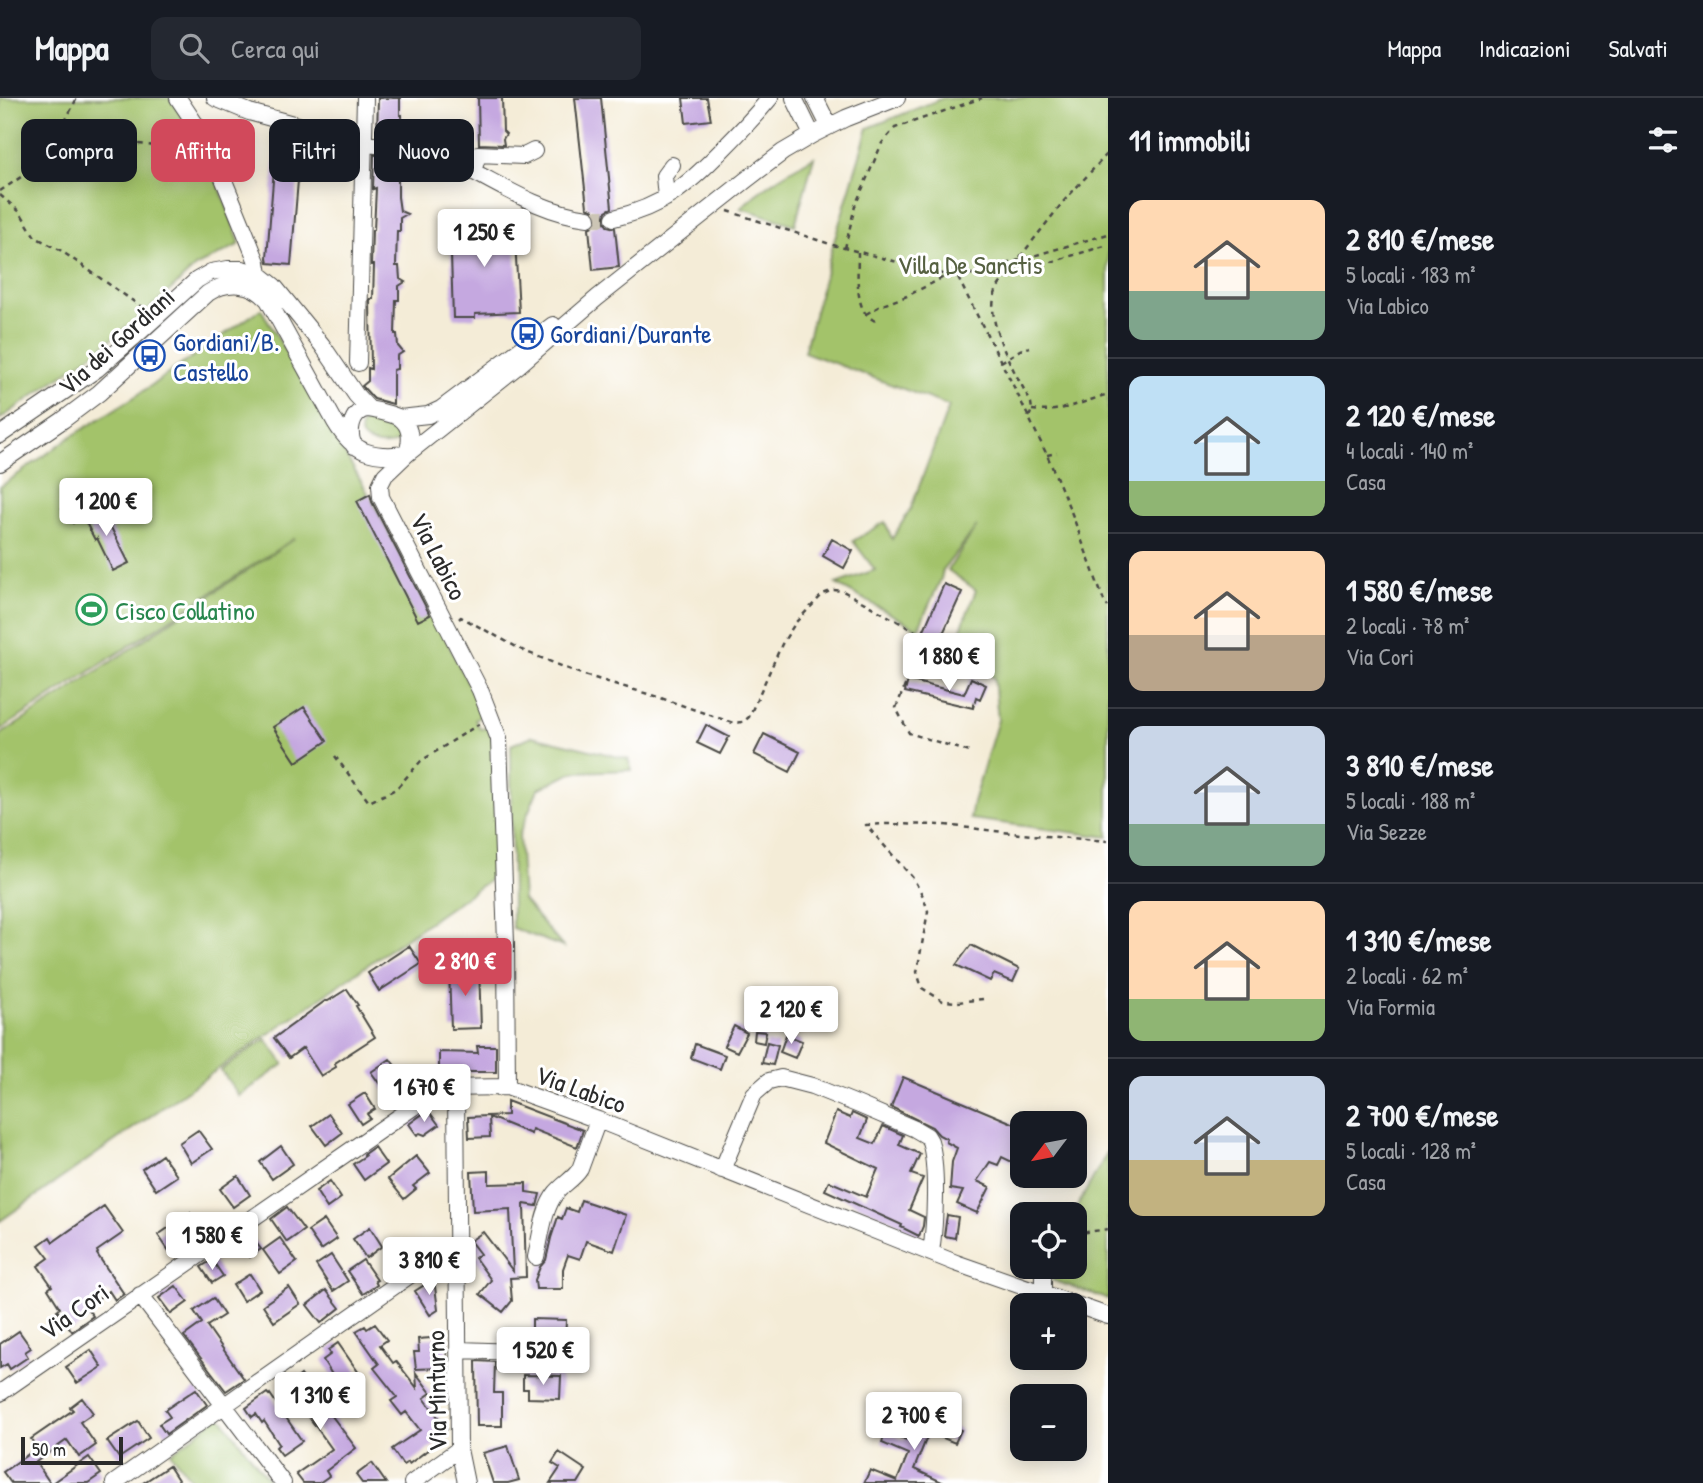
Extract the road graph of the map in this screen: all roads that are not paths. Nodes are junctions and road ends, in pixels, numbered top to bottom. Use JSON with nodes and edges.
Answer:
{"nodes":[{"id":1,"x":178,"y":98,"type":"edge"},
{"id":2,"x":215,"y":98,"type":"edge"},
{"id":3,"x":365,"y":98,"type":"edge"},
{"id":4,"x":770,"y":98,"type":"edge"},
{"id":5,"x":794,"y":98,"type":"edge"},
{"id":6,"x":815,"y":98,"type":"edge"},
{"id":7,"x":897,"y":98,"type":"edge"},
{"id":8,"x":829,"y":126,"type":"junction"},
{"id":9,"x":812,"y":135,"type":"junction"},
{"id":10,"x":370,"y":144,"type":"junction"},
{"id":11,"x":474,"y":151,"type":"edge"},
{"id":12,"x":534,"y":151,"type":"dead end"},
{"id":13,"x":672,"y":165,"type":"dead end"},
{"id":14,"x":474,"y":172,"type":"edge"},
{"id":15,"x":666,"y":198,"type":"junction"},
{"id":16,"x":578,"y":215,"type":"tunnel mouth"},
{"id":17,"x":614,"y":218,"type":"tunnel mouth"},
{"id":18,"x":259,"y":274,"type":"junction"},
{"id":19,"x":597,"y":298,"type":"junction"},
{"id":20,"x":358,"y":363,"type":"dead end"},
{"id":21,"x":369,"y":409,"type":"junction"},
{"id":22,"x":400,"y":418,"type":"junction"},
{"id":23,"x":0,"y":435,"type":"edge"},
{"id":24,"x":354,"y":446,"type":"junction"},
{"id":25,"x":407,"y":454,"type":"junction"},
{"id":26,"x":0,"y":463,"type":"edge"},
{"id":27,"x":507,"y":1087,"type":"junction"},
{"id":28,"x":456,"y":1088,"type":"junction"},
{"id":29,"x":598,"y":1120,"type":"junction"},
{"id":30,"x":722,"y":1170,"type":"junction"},
{"id":31,"x":457,"y":1242,"type":"junction"},
{"id":32,"x":931,"y":1253,"type":"junction"},
{"id":33,"x":536,"y":1256,"type":"dead end"},
{"id":34,"x":1040,"y":1293,"type":"edge"},
{"id":35,"x":140,"y":1295,"type":"junction"},
{"id":36,"x":1087,"y":1309,"type":"edge"},
{"id":37,"x":1108,"y":1316,"type":"edge"},
{"id":38,"x":459,"y":1350,"type":"junction"},
{"id":39,"x":543,"y":1353,"type":"dead end"},
{"id":40,"x":0,"y":1393,"type":"edge"},
{"id":41,"x":225,"y":1406,"type":"junction"},
{"id":42,"x":459,"y":1450,"type":"junction"},
{"id":43,"x":117,"y":1482,"type":"edge"},
{"id":44,"x":283,"y":1483,"type":"edge"},
{"id":45,"x":412,"y":1483,"type":"edge"},
{"id":46,"x":466,"y":1483,"type":"edge"}],
"edges":[{"from":1,"to":18,"type":"street"},
{"from":2,"to":10,"type":"street"},
{"from":3,"to":10,"type":"street"},
{"from":4,"to":15,"type":"street"},
{"from":5,"to":9,"type":"street"},
{"from":6,"to":8,"type":"street"},
{"from":7,"to":8,"type":"street"},
{"from":8,"to":9,"type":"street"},
{"from":9,"to":19,"type":"street"},
{"from":10,"to":20,"type":"street"},
{"from":11,"to":12,"type":"street"},
{"from":13,"to":15,"type":"street"},
{"from":14,"to":16,"type":"street"},
{"from":15,"to":17,"type":"street"},
{"from":18,"to":21,"type":"street"},
{"from":18,"to":23,"type":"street","name":"Via dei Gordiani"},
{"from":19,"to":22,"type":"street"},
{"from":19,"to":25,"type":"street"},
{"from":21,"to":22,"type":"street"},
{"from":21,"to":24,"type":"street"},
{"from":22,"to":25,"type":"street"},
{"from":24,"to":25,"type":"street"},
{"from":24,"to":26,"type":"street","name":"Via dei Gordiani"},
{"from":25,"to":27,"type":"street","name":"Via Labico"},
{"from":27,"to":28,"type":"street","name":"Via Cori"},
{"from":27,"to":29,"type":"street","name":"Via Labico"},
{"from":28,"to":31,"type":"street","name":"Via Minturno"},
{"from":28,"to":35,"type":"street","name":"Via Cori"},
{"from":29,"to":30,"type":"street","name":"Via Labico"},
{"from":29,"to":33,"type":"street"},
{"from":30,"to":32,"type":"street","name":"Via Labico"},
{"from":30,"to":32,"type":"street"},
{"from":31,"to":38,"type":"street","name":"Via Minturno"},
{"from":31,"to":41,"type":"street"},
{"from":32,"to":34,"type":"street","name":"Via Labico"},
{"from":35,"to":40,"type":"street","name":"Via Cori"},
{"from":35,"to":41,"type":"street"},
{"from":36,"to":37,"type":"street","name":"Via Labico"},
{"from":38,"to":39,"type":"street"},
{"from":38,"to":42,"type":"street","name":"Via Minturno"},
{"from":41,"to":43,"type":"street"},
{"from":41,"to":44,"type":"street"},
{"from":42,"to":45,"type":"street"},
{"from":42,"to":46,"type":"street","name":"Via Minturno"}]}
